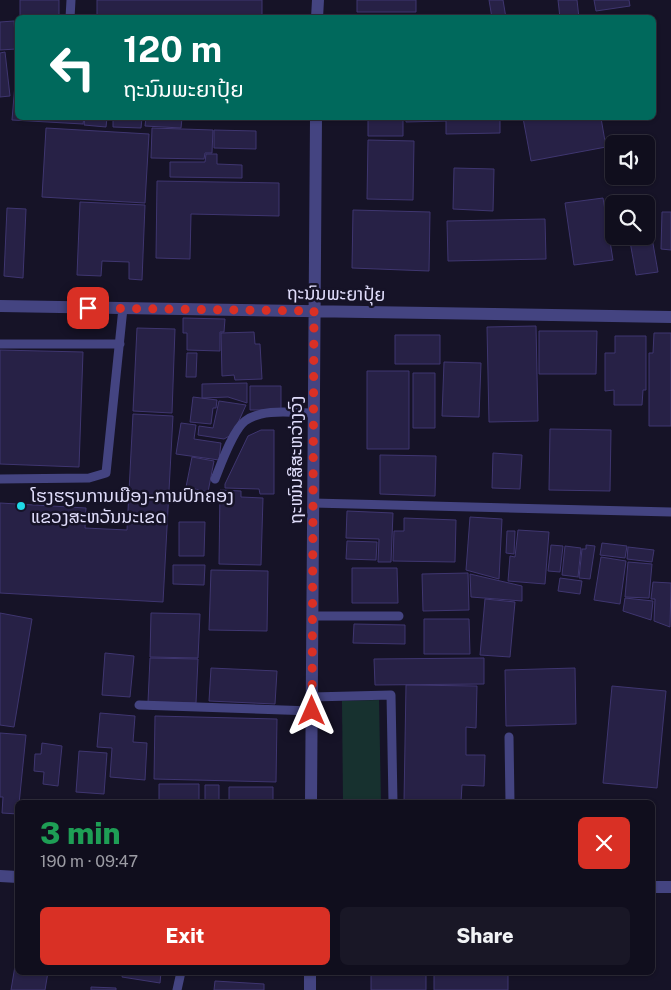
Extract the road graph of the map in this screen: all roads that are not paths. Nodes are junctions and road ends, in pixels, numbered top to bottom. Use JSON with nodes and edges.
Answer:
{"nodes":[{"id":1,"x":71,"y":0,"type":"edge"},
{"id":2,"x":318,"y":0,"type":"edge"},
{"id":3,"x":70,"y":15,"type":"edge"},
{"id":4,"x":317,"y":15,"type":"edge"},
{"id":5,"x":316,"y":120,"type":"edge"},
{"id":6,"x":0,"y":306,"type":"edge"},
{"id":7,"x":123,"y":308,"type":"junction"},
{"id":8,"x":314,"y":311,"type":"junction"},
{"id":9,"x":671,"y":317,"type":"edge"},
{"id":10,"x":0,"y":344,"type":"edge"},
{"id":11,"x":120,"y":344,"type":"junction"},
{"id":12,"x":313,"y":413,"type":"junction"},
{"id":13,"x":0,"y":479,"type":"edge"},
{"id":14,"x":215,"y":479,"type":"dead end"},
{"id":15,"x":313,"y":503,"type":"junction"},
{"id":16,"x":671,"y":512,"type":"edge"},
{"id":17,"x":312,"y":616,"type":"junction"},
{"id":18,"x":399,"y":616,"type":"dead end"},
{"id":19,"x":312,"y":697,"type":"junction"},
{"id":20,"x":139,"y":705,"type":"dead end"},
{"id":21,"x":312,"y":711,"type":"junction"},
{"id":22,"x":509,"y":737,"type":"dead end"},
{"id":23,"x":311,"y":800,"type":"edge"},
{"id":24,"x":394,"y":800,"type":"edge"},
{"id":25,"x":510,"y":800,"type":"edge"},
{"id":26,"x":0,"y":876,"type":"edge"},
{"id":27,"x":15,"y":877,"type":"edge"},
{"id":28,"x":655,"y":887,"type":"edge"},
{"id":29,"x":671,"y":887,"type":"edge"},
{"id":30,"x":181,"y":975,"type":"edge"},
{"id":31,"x":310,"y":975,"type":"edge"},
{"id":32,"x":177,"y":990,"type":"edge"},
{"id":33,"x":310,"y":990,"type":"edge"}],
"edges":[{"from":1,"to":3,"type":"lane"},
{"from":2,"to":4,"type":"street"},
{"from":5,"to":8,"type":"street","name":"ຖະໜົນສີສະຫວ່າງວົງ"},
{"from":6,"to":7,"type":"street","name":"ຖະນົນພະຍາປຸ້ຍ"},
{"from":7,"to":8,"type":"street","name":"ຖະນົນພະຍາປຸ້ຍ"},
{"from":7,"to":11,"type":"lane"},
{"from":8,"to":9,"type":"street","name":"ຖະນົນພະຍາປຸ້ຍ"},
{"from":8,"to":12,"type":"street","name":"ຖະໜົນສີສະຫວ່າງວົງ"},
{"from":10,"to":11,"type":"lane"},
{"from":11,"to":13,"type":"lane"},
{"from":12,"to":14,"type":"lane"},
{"from":12,"to":15,"type":"street","name":"ຖະໜົນສີສະຫວ່າງວົງ"},
{"from":15,"to":16,"type":"lane"},
{"from":15,"to":17,"type":"street","name":"ຖະໜົນສີສະຫວ່າງວົງ"},
{"from":17,"to":18,"type":"lane"},
{"from":17,"to":19,"type":"street","name":"ຖະໜົນສີສະຫວ່າງວົງ"},
{"from":19,"to":21,"type":"street","name":"ຖະໜົນສີສະຫວ່າງວົງ"},
{"from":19,"to":24,"type":"lane"},
{"from":20,"to":21,"type":"lane"},
{"from":21,"to":23,"type":"street","name":"ຖະໜົນສີສະຫວ່າງວົງ"},
{"from":22,"to":25,"type":"lane"},
{"from":26,"to":27,"type":"street"},
{"from":28,"to":29,"type":"street"},
{"from":30,"to":32,"type":"lane"},
{"from":31,"to":33,"type":"street"}]}
